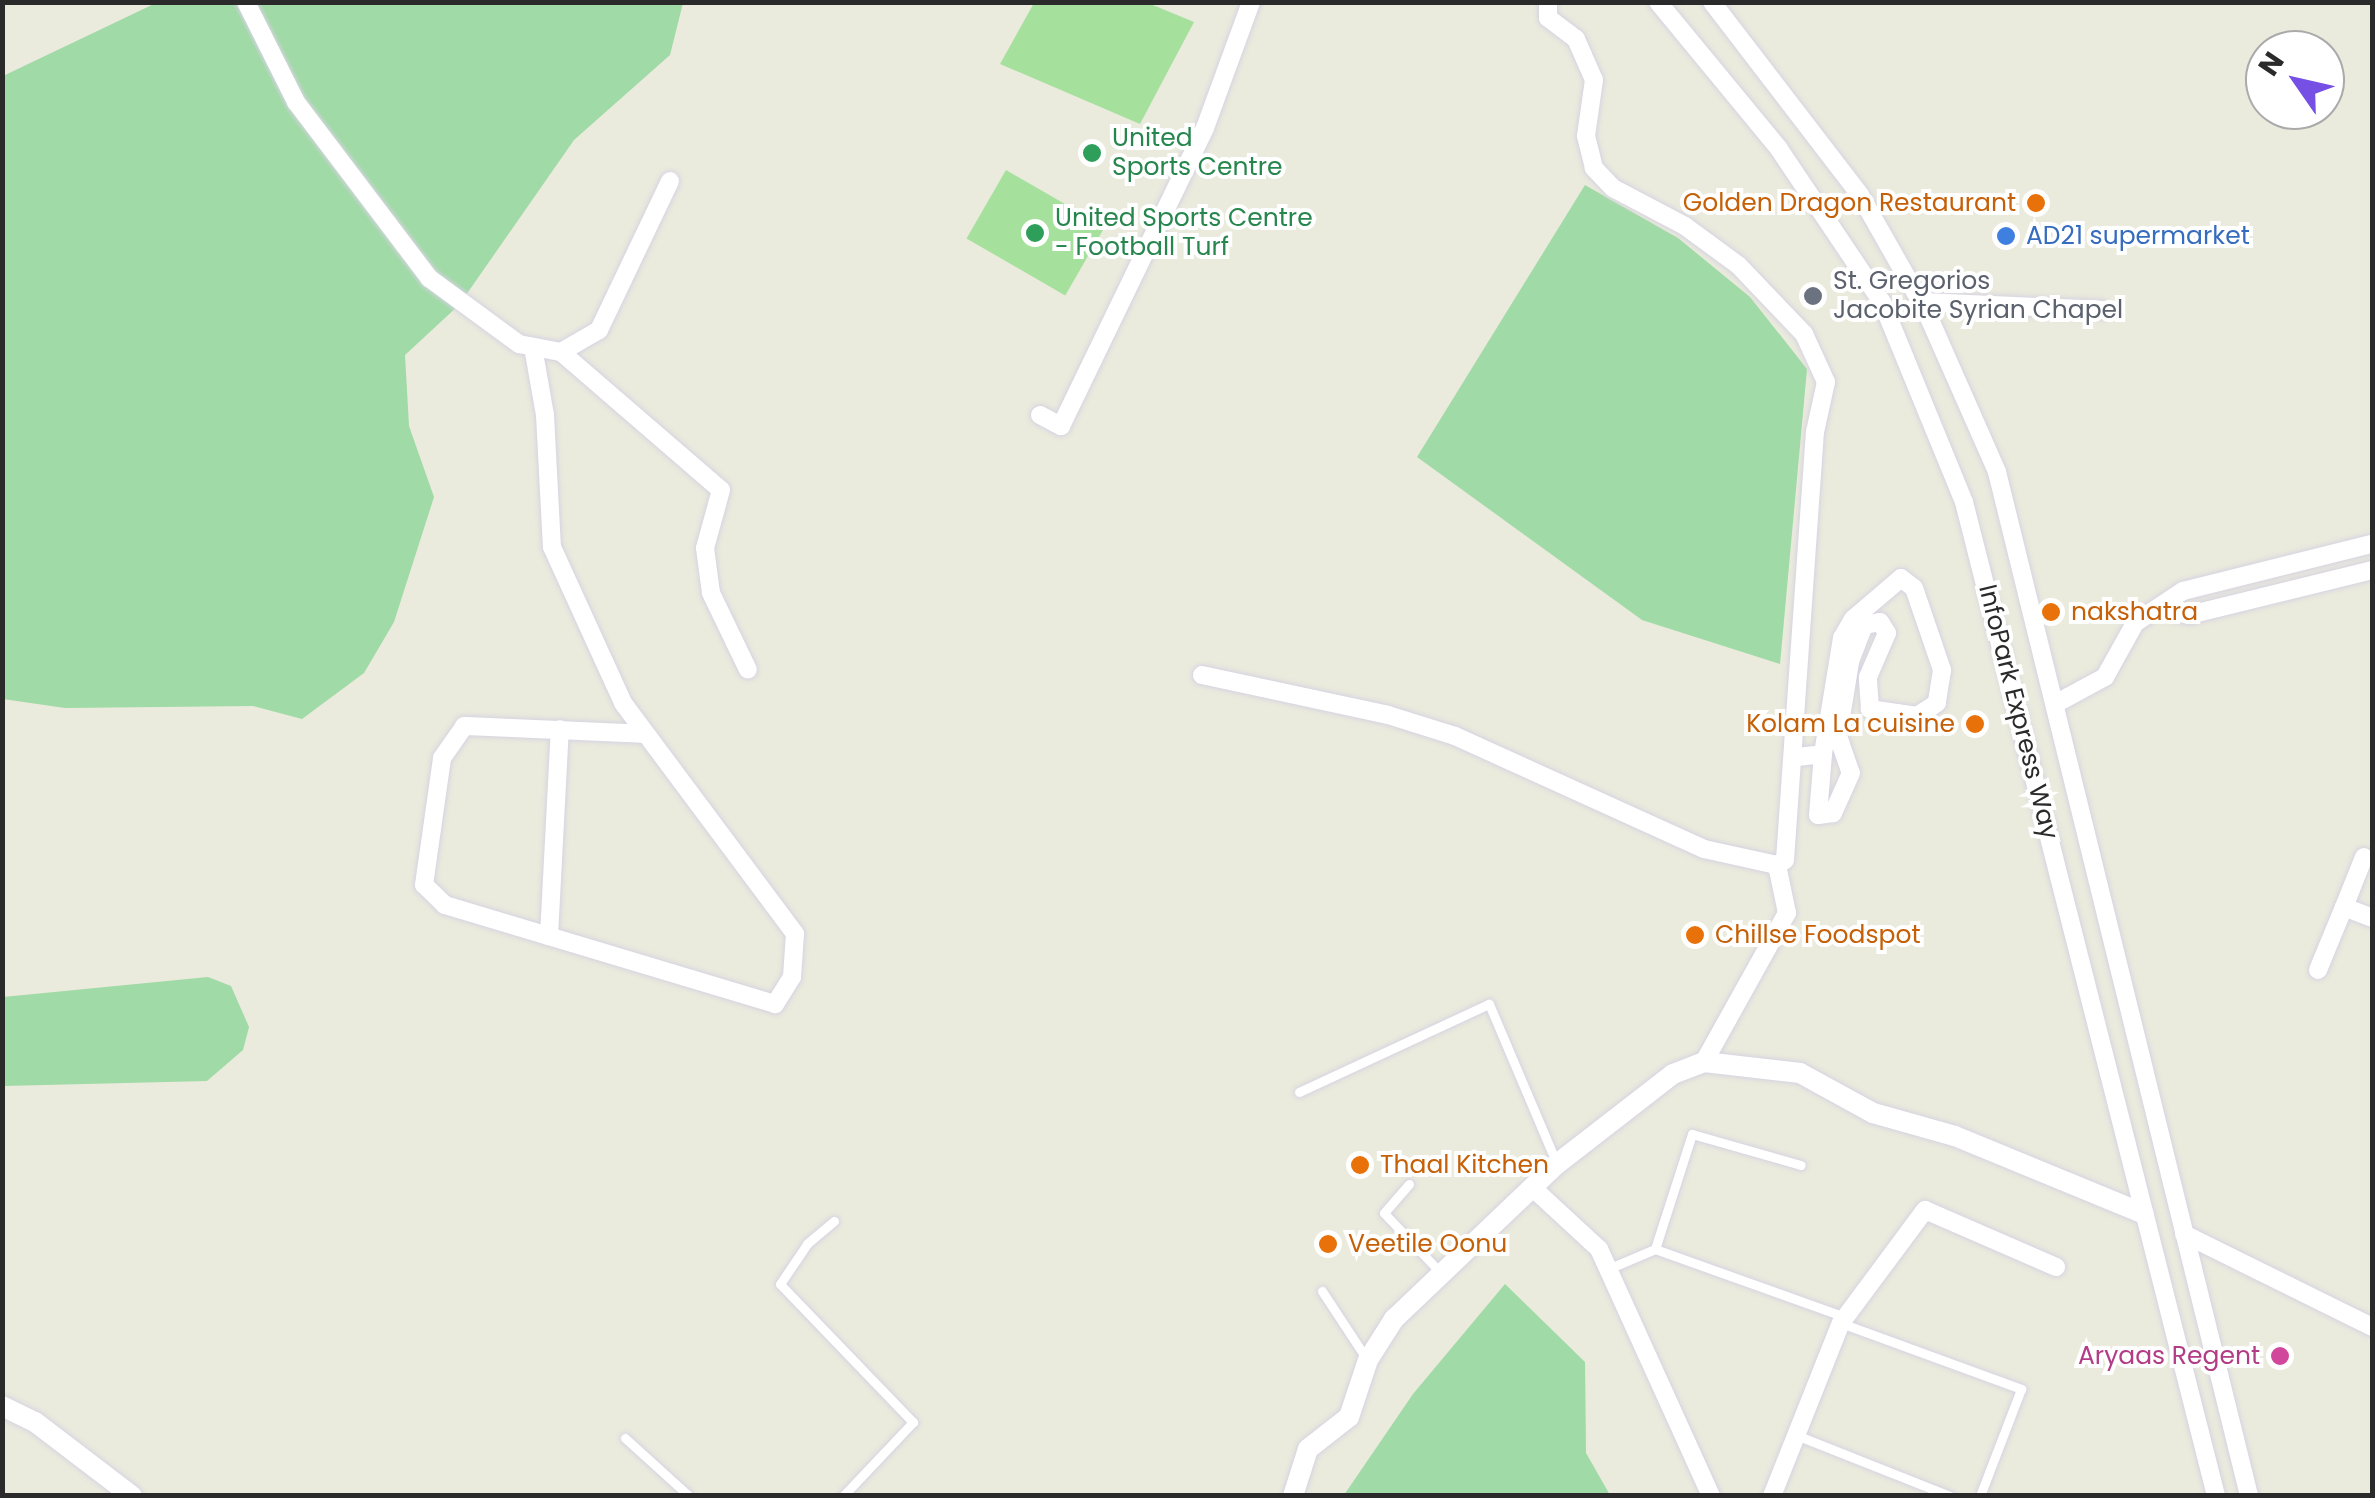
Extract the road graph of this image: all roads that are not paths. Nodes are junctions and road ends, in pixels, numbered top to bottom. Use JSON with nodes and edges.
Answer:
{"nodes":[{"id":1,"x":246,"y":2,"type":"edge"},
{"id":2,"x":1251,"y":2,"type":"edge"},
{"id":3,"x":1548,"y":2,"type":"edge"},
{"id":4,"x":1658,"y":2,"type":"edge"},
{"id":5,"x":1712,"y":2,"type":"edge"},
{"id":6,"x":670,"y":181,"type":"dead end"},
{"id":7,"x":1921,"y":302,"type":"junction"},
{"id":8,"x":2102,"y":310,"type":"dead end"},
{"id":9,"x":533,"y":346,"type":"junction"},
{"id":10,"x":561,"y":352,"type":"junction"},
{"id":11,"x":1040,"y":414,"type":"dead end"},
{"id":12,"x":2372,"y":544,"type":"edge"},
{"id":13,"x":2372,"y":570,"type":"edge"},
{"id":14,"x":2162,"y":610,"type":"junction"},
{"id":15,"x":748,"y":670,"type":"dead end"},
{"id":16,"x":1202,"y":675,"type":"dead end"},
{"id":17,"x":2055,"y":704,"type":"junction"},
{"id":18,"x":560,"y":730,"type":"junction"},
{"id":19,"x":646,"y":734,"type":"junction"},
{"id":20,"x":1823,"y":754,"type":"junction"},
{"id":21,"x":1796,"y":756,"type":"junction"},
{"id":22,"x":2364,"y":857,"type":"dead end"},
{"id":23,"x":1777,"y":865,"type":"junction"},
{"id":24,"x":2344,"y":907,"type":"junction"},
{"id":25,"x":2372,"y":918,"type":"edge"},
{"id":26,"x":549,"y":936,"type":"junction"},
{"id":27,"x":2318,"y":970,"type":"dead end"},
{"id":28,"x":1704,"y":1062,"type":"junction"},
{"id":29,"x":1300,"y":1092,"type":"dead end"},
{"id":30,"x":1557,"y":1164,"type":"junction"},
{"id":31,"x":1801,"y":1164,"type":"dead end"},
{"id":32,"x":1409,"y":1184,"type":"dead end"},
{"id":33,"x":1535,"y":1190,"type":"junction"},
{"id":34,"x":2144,"y":1214,"type":"junction"},
{"id":35,"x":834,"y":1222,"type":"dead end"},
{"id":36,"x":2184,"y":1234,"type":"junction"},
{"id":37,"x":1655,"y":1249,"type":"junction"},
{"id":38,"x":2056,"y":1267,"type":"dead end"},
{"id":39,"x":1608,"y":1268,"type":"junction"},
{"id":40,"x":1440,"y":1272,"type":"junction"},
{"id":41,"x":1322,"y":1291,"type":"dead end"},
{"id":42,"x":1844,"y":1320,"type":"junction"},
{"id":43,"x":2372,"y":1327,"type":"edge"},
{"id":44,"x":1368,"y":1360,"type":"junction"},
{"id":45,"x":2,"y":1406,"type":"edge"},
{"id":46,"x":1796,"y":1435,"type":"junction"},
{"id":47,"x":625,"y":1438,"type":"dead end"},
{"id":48,"x":132,"y":1496,"type":"edge"},
{"id":49,"x":689,"y":1496,"type":"edge"},
{"id":50,"x":843,"y":1496,"type":"edge"},
{"id":51,"x":1293,"y":1496,"type":"edge"},
{"id":52,"x":1711,"y":1496,"type":"edge"},
{"id":53,"x":1772,"y":1496,"type":"edge"},
{"id":54,"x":1950,"y":1496,"type":"edge"},
{"id":55,"x":1980,"y":1496,"type":"edge"},
{"id":56,"x":2216,"y":1496,"type":"edge"},
{"id":57,"x":2249,"y":1496,"type":"edge"}],
"edges":[{"from":1,"to":9,"type":"street"},
{"from":2,"to":11,"type":"street"},
{"from":3,"to":21,"type":"street"},
{"from":4,"to":34,"type":"street","name":"InfoPark Express Way"},
{"from":5,"to":7,"type":"street","name":"InfoPark Express Way"},
{"from":6,"to":10,"type":"street"},
{"from":7,"to":8,"type":"street"},
{"from":7,"to":17,"type":"street","name":"InfoPark Express Way"},
{"from":9,"to":10,"type":"street"},
{"from":9,"to":19,"type":"street"},
{"from":10,"to":15,"type":"street"},
{"from":12,"to":14,"type":"street"},
{"from":13,"to":14,"type":"street"},
{"from":14,"to":17,"type":"street"},
{"from":16,"to":23,"type":"street"},
{"from":17,"to":36,"type":"street","name":"InfoPark Express Way"},
{"from":18,"to":19,"type":"street"},
{"from":18,"to":26,"type":"street"},
{"from":18,"to":26,"type":"street"},
{"from":19,"to":26,"type":"street"},
{"from":20,"to":20,"type":"street"},
{"from":20,"to":21,"type":"street"},
{"from":21,"to":23,"type":"street"},
{"from":22,"to":24,"type":"street"},
{"from":23,"to":28,"type":"street"},
{"from":24,"to":25,"type":"street"},
{"from":24,"to":27,"type":"street"},
{"from":28,"to":30,"type":"street"},
{"from":28,"to":34,"type":"street"},
{"from":29,"to":30,"type":"lane"},
{"from":30,"to":33,"type":"street"},
{"from":31,"to":37,"type":"lane"},
{"from":32,"to":40,"type":"lane"},
{"from":33,"to":39,"type":"street"},
{"from":33,"to":40,"type":"street"},
{"from":34,"to":56,"type":"street","name":"InfoPark Express Way"},
{"from":35,"to":50,"type":"lane"},
{"from":36,"to":43,"type":"street"},
{"from":36,"to":57,"type":"street","name":"InfoPark Express Way"},
{"from":37,"to":39,"type":"lane"},
{"from":37,"to":42,"type":"lane"},
{"from":38,"to":42,"type":"street"},
{"from":39,"to":52,"type":"street"},
{"from":40,"to":44,"type":"street"},
{"from":41,"to":44,"type":"lane"},
{"from":42,"to":46,"type":"street"},
{"from":42,"to":55,"type":"lane"},
{"from":44,"to":51,"type":"street"},
{"from":45,"to":48,"type":"street"},
{"from":46,"to":53,"type":"street"},
{"from":46,"to":54,"type":"lane"},
{"from":47,"to":49,"type":"lane"}]}
